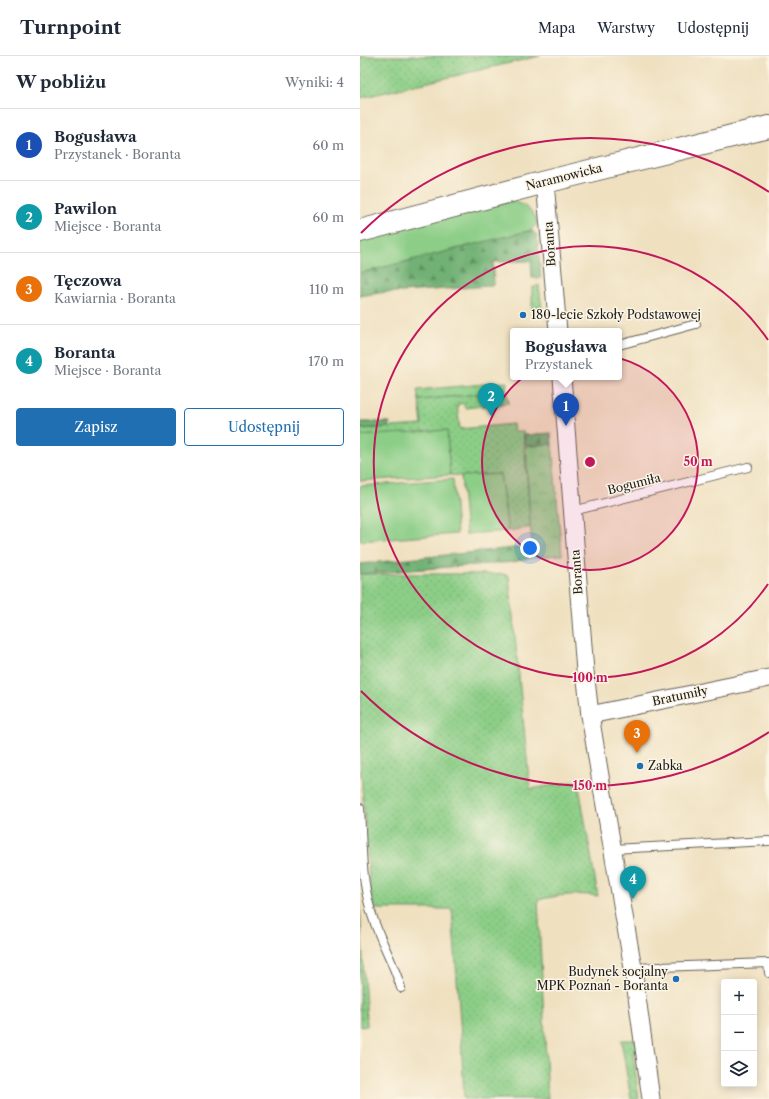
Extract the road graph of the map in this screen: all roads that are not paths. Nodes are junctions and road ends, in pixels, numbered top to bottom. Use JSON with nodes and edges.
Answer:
{"nodes":[{"id":1,"x":769,"y":127,"type":"edge"},
{"id":2,"x":545,"y":182,"type":"junction"},
{"id":3,"x":360,"y":231,"type":"edge"},
{"id":4,"x":696,"y":324,"type":"dead end"},
{"id":5,"x":558,"y":328,"type":"edge"},
{"id":6,"x":622,"y":344,"type":"edge"},
{"id":7,"x":562,"y":380,"type":"edge"},
{"id":8,"x":748,"y":467,"type":"dead end"},
{"id":9,"x":573,"y":511,"type":"junction"},
{"id":10,"x":769,"y":678,"type":"edge"},
{"id":11,"x":590,"y":715,"type":"junction"},
{"id":12,"x":360,"y":808,"type":"edge"},
{"id":13,"x":769,"y":841,"type":"edge"},
{"id":14,"x":612,"y":849,"type":"junction"},
{"id":15,"x":633,"y":968,"type":"junction"},
{"id":16,"x":769,"y":973,"type":"edge"},
{"id":17,"x":401,"y":988,"type":"dead end"},
{"id":18,"x":651,"y":1099,"type":"edge"}],
"edges":[{"from":1,"to":2,"type":"street","name":"Naramowicka"},
{"from":2,"to":3,"type":"street","name":"Naramowicka"},
{"from":2,"to":5,"type":"street","name":"Boranta"},
{"from":4,"to":6,"type":"lane"},
{"from":7,"to":9,"type":"street","name":"Boranta"},
{"from":8,"to":9,"type":"lane","name":"Bogumiła"},
{"from":9,"to":11,"type":"street","name":"Boranta"},
{"from":10,"to":11,"type":"street","name":"Bratumiły"},
{"from":11,"to":14,"type":"street","name":"Boranta"},
{"from":12,"to":17,"type":"lane"},
{"from":13,"to":14,"type":"lane"},
{"from":14,"to":15,"type":"street","name":"Boranta"},
{"from":15,"to":16,"type":"lane"},
{"from":15,"to":18,"type":"street","name":"Boranta"}]}
